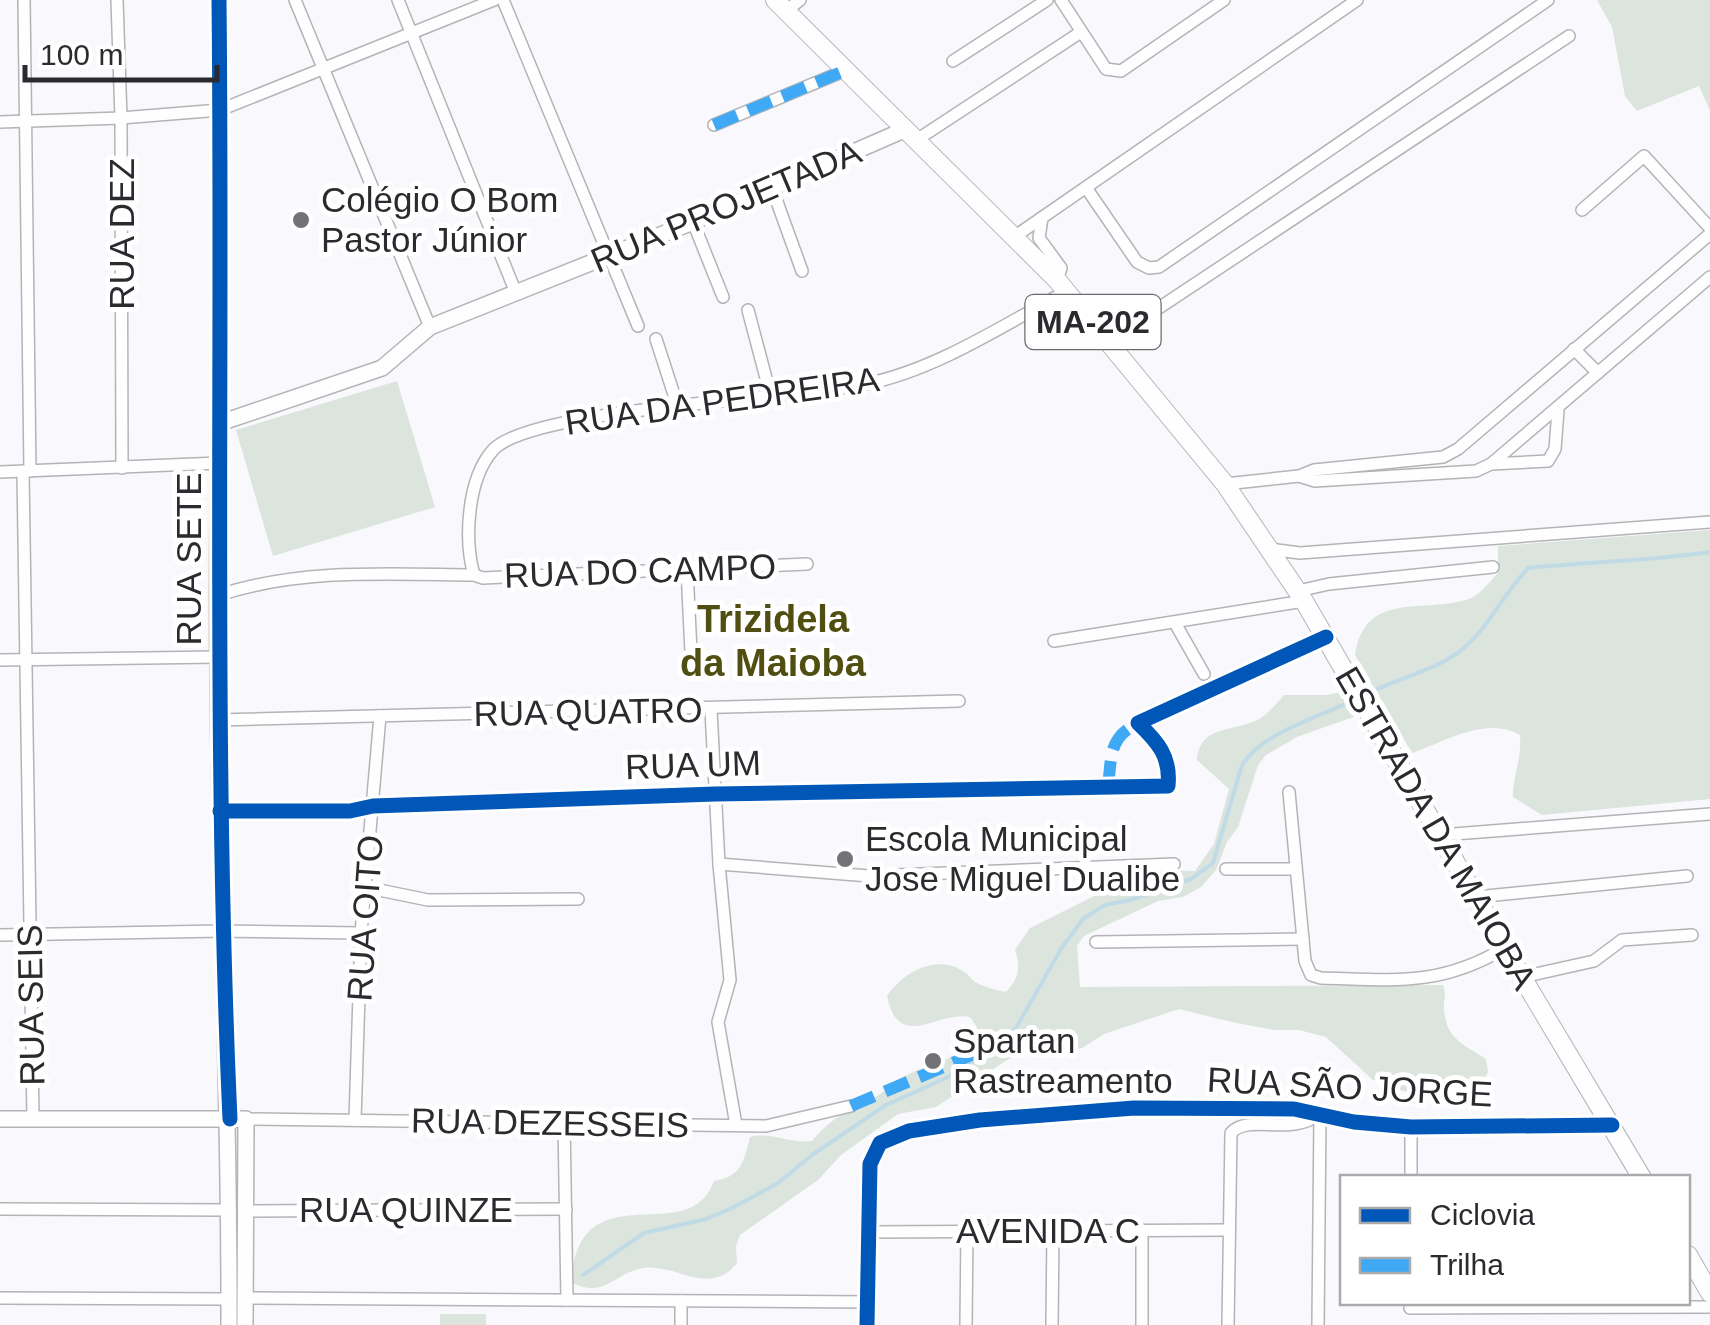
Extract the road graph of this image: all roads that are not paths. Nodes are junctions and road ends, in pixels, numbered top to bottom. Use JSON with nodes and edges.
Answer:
{"nodes":[{"id":1,"x":24,"y":0,"type":"edge"},
{"id":2,"x":118,"y":0,"type":"edge"},
{"id":3,"x":220,"y":0,"type":"edge"},
{"id":4,"x":295,"y":0,"type":"edge"},
{"id":5,"x":398,"y":0,"type":"edge"},
{"id":6,"x":494,"y":0,"type":"edge"},
{"id":7,"x":504,"y":0,"type":"edge"},
{"id":8,"x":1047,"y":0,"type":"edge"},
{"id":9,"x":1061,"y":0,"type":"edge"},
{"id":10,"x":1224,"y":0,"type":"edge"},
{"id":11,"x":1357,"y":0,"type":"edge"},
{"id":12,"x":1548,"y":0,"type":"edge"},
{"id":13,"x":787,"y":4,"type":"edge"},
{"id":14,"x":1082,"y":32,"type":"junction"},
{"id":15,"x":411,"y":33,"type":"junction"},
{"id":16,"x":1570,"y":36,"type":"dead end"},
{"id":17,"x":953,"y":61,"type":"dead end"},
{"id":18,"x":322,"y":70,"type":"junction"},
{"id":19,"x":844,"y":71,"type":"junction"},
{"id":20,"x":220,"y":110,"type":"junction"},
{"id":21,"x":121,"y":118,"type":"junction"},
{"id":22,"x":25,"y":121,"type":"junction"},
{"id":23,"x":0,"y":122,"type":"edge"},
{"id":24,"x":714,"y":124,"type":"dead end"},
{"id":25,"x":910,"y":135,"type":"junction"},
{"id":26,"x":772,"y":188,"type":"junction"},
{"id":27,"x":1087,"y":189,"type":"junction"},
{"id":28,"x":1582,"y":210,"type":"dead end"},
{"id":29,"x":1042,"y":218,"type":"junction"},
{"id":30,"x":692,"y":222,"type":"junction"},
{"id":31,"x":1710,"y":231,"type":"edge"},
{"id":32,"x":1014,"y":237,"type":"junction"},
{"id":33,"x":610,"y":255,"type":"junction"},
{"id":34,"x":802,"y":271,"type":"dead end"},
{"id":35,"x":1710,"y":276,"type":"edge"},
{"id":36,"x":1062,"y":285,"type":"junction"},
{"id":37,"x":516,"y":293,"type":"junction"},
{"id":38,"x":723,"y":296,"type":"dead end"},
{"id":39,"x":748,"y":310,"type":"dead end"},
{"id":40,"x":638,"y":326,"type":"dead end"},
{"id":41,"x":430,"y":327,"type":"junction"},
{"id":42,"x":656,"y":339,"type":"dead end"},
{"id":43,"x":1109,"y":340,"type":"junction"},
{"id":44,"x":1574,"y":350,"type":"junction"},
{"id":45,"x":1598,"y":374,"type":"junction"},
{"id":46,"x":771,"y":397,"type":"junction"},
{"id":47,"x":678,"y":406,"type":"junction"},
{"id":48,"x":1558,"y":410,"type":"junction"},
{"id":49,"x":220,"y":423,"type":"junction"},
{"id":50,"x":1443,"y":457,"type":"junction"},
{"id":51,"x":219,"y":463,"type":"junction"},
{"id":52,"x":1491,"y":464,"type":"junction"},
{"id":53,"x":122,"y":468,"type":"junction"},
{"id":54,"x":27,"y":471,"type":"junction"},
{"id":55,"x":0,"y":472,"type":"edge"},
{"id":56,"x":1445,"y":472,"type":"junction"},
{"id":57,"x":1300,"y":476,"type":"junction"},
{"id":58,"x":1225,"y":484,"type":"junction"},
{"id":59,"x":1710,"y":522,"type":"edge"},
{"id":60,"x":1269,"y":549,"type":"junction"},
{"id":61,"x":807,"y":564,"type":"dead end"},
{"id":62,"x":1493,"y":567,"type":"dead end"},
{"id":63,"x":687,"y":570,"type":"junction"},
{"id":64,"x":474,"y":575,"type":"junction"},
{"id":65,"x":219,"y":595,"type":"junction"},
{"id":66,"x":1301,"y":596,"type":"junction"},
{"id":67,"x":1175,"y":623,"type":"junction"},
{"id":68,"x":1326,"y":637,"type":"junction"},
{"id":69,"x":1054,"y":641,"type":"dead end"},
{"id":70,"x":691,"y":652,"type":"dead end"},
{"id":71,"x":218,"y":657,"type":"junction"},
{"id":72,"x":0,"y":660,"type":"edge"},
{"id":73,"x":26,"y":660,"type":"junction"},
{"id":74,"x":1204,"y":674,"type":"dead end"},
{"id":75,"x":959,"y":701,"type":"dead end"},
{"id":76,"x":711,"y":710,"type":"junction"},
{"id":77,"x":380,"y":716,"type":"junction"},
{"id":78,"x":218,"y":720,"type":"junction"},
{"id":79,"x":1289,"y":792,"type":"dead end"},
{"id":80,"x":714,"y":794,"type":"junction"},
{"id":81,"x":373,"y":806,"type":"junction"},
{"id":82,"x":220,"y":811,"type":"junction"},
{"id":83,"x":1710,"y":814,"type":"edge"},
{"id":84,"x":1441,"y":835,"type":"junction"},
{"id":85,"x":719,"y":864,"type":"junction"},
{"id":86,"x":1174,"y":864,"type":"dead end"},
{"id":87,"x":1226,"y":869,"type":"dead end"},
{"id":88,"x":1295,"y":870,"type":"junction"},
{"id":89,"x":1687,"y":876,"type":"dead end"},
{"id":90,"x":365,"y":890,"type":"junction"},
{"id":91,"x":1476,"y":897,"type":"junction"},
{"id":92,"x":578,"y":900,"type":"dead end"},
{"id":93,"x":221,"y":931,"type":"junction"},
{"id":94,"x":362,"y":933,"type":"junction"},
{"id":95,"x":0,"y":935,"type":"edge"},
{"id":96,"x":30,"y":935,"type":"junction"},
{"id":97,"x":1692,"y":936,"type":"dead end"},
{"id":98,"x":1303,"y":938,"type":"junction"},
{"id":99,"x":1096,"y":942,"type":"dead end"},
{"id":100,"x":1506,"y":948,"type":"junction"},
{"id":101,"x":1522,"y":977,"type":"junction"},
{"id":102,"x":851,"y":1106,"type":"dead end"},
{"id":103,"x":1320,"y":1114,"type":"junction"},
{"id":104,"x":0,"y":1119,"type":"edge"},
{"id":105,"x":32,"y":1119,"type":"junction"},
{"id":106,"x":238,"y":1119,"type":"junction"},
{"id":107,"x":355,"y":1120,"type":"junction"},
{"id":108,"x":564,"y":1123,"type":"junction"},
{"id":109,"x":736,"y":1125,"type":"junction"},
{"id":110,"x":1612,"y":1125,"type":"junction"},
{"id":111,"x":1412,"y":1126,"type":"junction"},
{"id":112,"x":1411,"y":1175,"type":"edge"},
{"id":113,"x":1640,"y":1175,"type":"edge"},
{"id":114,"x":0,"y":1209,"type":"edge"},
{"id":115,"x":566,"y":1209,"type":"junction"},
{"id":116,"x":237,"y":1210,"type":"junction"},
{"id":117,"x":1142,"y":1230,"type":"junction"},
{"id":118,"x":1228,"y":1230,"type":"junction"},
{"id":119,"x":1053,"y":1231,"type":"junction"},
{"id":120,"x":868,"y":1232,"type":"junction"},
{"id":121,"x":966,"y":1232,"type":"junction"},
{"id":122,"x":1690,"y":1253,"type":"edge"},
{"id":123,"x":1708,"y":1274,"type":"edge"},
{"id":124,"x":0,"y":1298,"type":"edge"},
{"id":125,"x":237,"y":1299,"type":"junction"},
{"id":126,"x":567,"y":1300,"type":"junction"},
{"id":127,"x":681,"y":1301,"type":"junction"},
{"id":128,"x":868,"y":1302,"type":"junction"},
{"id":129,"x":1410,"y":1305,"type":"edge"},
{"id":130,"x":1678,"y":1307,"type":"junction"},
{"id":131,"x":1710,"y":1307,"type":"edge"},
{"id":132,"x":1504,"y":1308,"type":"junction"},
{"id":133,"x":1594,"y":1308,"type":"junction"},
{"id":134,"x":229,"y":1325,"type":"edge"},
{"id":135,"x":245,"y":1325,"type":"edge"},
{"id":136,"x":680,"y":1325,"type":"edge"},
{"id":137,"x":867,"y":1325,"type":"edge"},
{"id":138,"x":966,"y":1325,"type":"edge"},
{"id":139,"x":1052,"y":1325,"type":"edge"},
{"id":140,"x":1142,"y":1325,"type":"edge"},
{"id":141,"x":1228,"y":1325,"type":"edge"},
{"id":142,"x":1318,"y":1325,"type":"edge"},
{"id":143,"x":1410,"y":1325,"type":"edge"},
{"id":144,"x":1504,"y":1325,"type":"edge"},
{"id":145,"x":1593,"y":1325,"type":"edge"},
{"id":146,"x":1678,"y":1325,"type":"edge"}],
"edges":[{"from":1,"to":22,"type":"street","name":"RUA SEIS"},
{"from":2,"to":21,"type":"street","name":"RUA DEZ"},
{"from":3,"to":20,"type":"street","name":"RUA SETE"},
{"from":4,"to":18,"type":"street"},
{"from":5,"to":15,"type":"street"},
{"from":6,"to":15,"type":"street"},
{"from":7,"to":33,"type":"street"},
{"from":8,"to":17,"type":"street"},
{"from":9,"to":14,"type":"street"},
{"from":10,"to":14,"type":"street"},
{"from":11,"to":27,"type":"street"},
{"from":12,"to":27,"type":"street"},
{"from":13,"to":19,"type":"main road","name":"ESTRADA DA MAIOBA","number":"MA-202"},
{"from":14,"to":25,"type":"street"},
{"from":15,"to":18,"type":"street"},
{"from":15,"to":37,"type":"street"},
{"from":16,"to":43,"type":"street"},
{"from":18,"to":20,"type":"street"},
{"from":18,"to":41,"type":"street"},
{"from":19,"to":24,"type":"street"},
{"from":19,"to":25,"type":"main road","name":"ESTRADA DA MAIOBA","number":"MA-202"},
{"from":20,"to":21,"type":"street"},
{"from":20,"to":49,"type":"street","name":"RUA SETE"},
{"from":21,"to":22,"type":"street"},
{"from":21,"to":53,"type":"street","name":"RUA DEZ"},
{"from":22,"to":23,"type":"street"},
{"from":22,"to":54,"type":"street","name":"RUA SEIS"},
{"from":25,"to":26,"type":"street","name":"RUA PROJETADA"},
{"from":25,"to":32,"type":"main road","name":"ESTRADA DA MAIOBA","number":"MA-202"},
{"from":26,"to":30,"type":"street","name":"RUA PROJETADA"},
{"from":26,"to":34,"type":"street"},
{"from":27,"to":29,"type":"street"},
{"from":28,"to":31,"type":"street"},
{"from":29,"to":32,"type":"street"},
{"from":29,"to":36,"type":"street"},
{"from":30,"to":33,"type":"street","name":"RUA PROJETADA"},
{"from":30,"to":38,"type":"street"},
{"from":31,"to":44,"type":"street"},
{"from":32,"to":36,"type":"main road","name":"ESTRADA DA MAIOBA","number":"MA-202"},
{"from":33,"to":37,"type":"street","name":"RUA PROJETADA"},
{"from":33,"to":40,"type":"street"},
{"from":35,"to":45,"type":"street"},
{"from":36,"to":43,"type":"main road","name":"ESTRADA DA MAIOBA","number":"MA-202"},
{"from":36,"to":46,"type":"street","name":"RUA DA PEDREIRA"},
{"from":37,"to":41,"type":"street","name":"RUA PROJETADA"},
{"from":39,"to":46,"type":"street"},
{"from":41,"to":49,"type":"street","name":"RUA PROJETADA"},
{"from":42,"to":47,"type":"street"},
{"from":43,"to":58,"type":"main road","name":"ESTRADA DA MAIOBA","number":"MA-202"},
{"from":44,"to":45,"type":"street"},
{"from":44,"to":50,"type":"street"},
{"from":45,"to":48,"type":"street"},
{"from":46,"to":47,"type":"street","name":"RUA DA PEDREIRA"},
{"from":47,"to":64,"type":"street","name":"RUA DA PEDREIRA"},
{"from":48,"to":52,"type":"street"},
{"from":48,"to":52,"type":"street"},
{"from":49,"to":51,"type":"street","name":"RUA SETE"},
{"from":50,"to":56,"type":"street"},
{"from":50,"to":57,"type":"street"},
{"from":51,"to":53,"type":"street"},
{"from":51,"to":65,"type":"street","name":"RUA SETE"},
{"from":52,"to":56,"type":"street"},
{"from":53,"to":54,"type":"street"},
{"from":54,"to":55,"type":"street"},
{"from":54,"to":73,"type":"street","name":"RUA SEIS"},
{"from":56,"to":57,"type":"street"},
{"from":57,"to":58,"type":"street"},
{"from":58,"to":60,"type":"main road","name":"ESTRADA DA MAIOBA","number":"MA-202"},
{"from":59,"to":60,"type":"street"},
{"from":60,"to":66,"type":"main road","name":"ESTRADA DA MAIOBA","number":"MA-202"},
{"from":61,"to":63,"type":"street","name":"RUA DO CAMPO"},
{"from":62,"to":66,"type":"street"},
{"from":63,"to":64,"type":"street","name":"RUA DO CAMPO"},
{"from":63,"to":70,"type":"street"},
{"from":64,"to":65,"type":"street","name":"RUA DO CAMPO"},
{"from":65,"to":71,"type":"street","name":"RUA SETE"},
{"from":66,"to":67,"type":"street"},
{"from":66,"to":68,"type":"main road","name":"ESTRADA DA MAIOBA","number":"MA-202"},
{"from":67,"to":69,"type":"street"},
{"from":67,"to":74,"type":"street"},
{"from":68,"to":80,"type":"street","name":"RUA UM"},
{"from":68,"to":84,"type":"main road","name":"ESTRADA DA MAIOBA","number":"MA-202"},
{"from":71,"to":73,"type":"street"},
{"from":71,"to":78,"type":"street","name":"RUA SETE"},
{"from":72,"to":73,"type":"street"},
{"from":73,"to":96,"type":"street","name":"RUA SEIS"},
{"from":75,"to":76,"type":"street","name":"RUA QUATRO"},
{"from":76,"to":77,"type":"street","name":"RUA QUATRO"},
{"from":76,"to":80,"type":"street"},
{"from":77,"to":78,"type":"street","name":"RUA QUATRO"},
{"from":77,"to":81,"type":"street","name":"RUA OITO"},
{"from":78,"to":82,"type":"street","name":"RUA SETE"},
{"from":79,"to":88,"type":"street"},
{"from":80,"to":81,"type":"street","name":"RUA UM"},
{"from":80,"to":85,"type":"street"},
{"from":81,"to":82,"type":"street","name":"RUA UM"},
{"from":81,"to":90,"type":"street","name":"RUA OITO"},
{"from":82,"to":93,"type":"street","name":"RUA SETE"},
{"from":83,"to":84,"type":"street"},
{"from":84,"to":91,"type":"main road","name":"ESTRADA DA MAIOBA","number":"MA-202"},
{"from":85,"to":86,"type":"street"},
{"from":85,"to":109,"type":"street"},
{"from":87,"to":88,"type":"street"},
{"from":88,"to":98,"type":"street"},
{"from":89,"to":91,"type":"street"},
{"from":90,"to":92,"type":"street"},
{"from":90,"to":94,"type":"street","name":"RUA OITO"},
{"from":91,"to":100,"type":"main road","name":"ESTRADA DA MAIOBA","number":"MA-202"},
{"from":93,"to":94,"type":"street"},
{"from":93,"to":96,"type":"street"},
{"from":93,"to":106,"type":"street","name":"RUA SETE"},
{"from":94,"to":107,"type":"street","name":"RUA OITO"},
{"from":95,"to":96,"type":"street"},
{"from":96,"to":105,"type":"street","name":"RUA SEIS"},
{"from":97,"to":101,"type":"street"},
{"from":98,"to":99,"type":"street"},
{"from":98,"to":100,"type":"street"},
{"from":100,"to":101,"type":"main road","name":"ESTRADA DA MAIOBA","number":"MA-202"},
{"from":101,"to":110,"type":"main road","name":"ESTRADA DA MAIOBA","number":"MA-202"},
{"from":102,"to":109,"type":"street","name":"RUA DEZESSEIS"},
{"from":103,"to":111,"type":"street","name":"RUA SÃO JORGE"},
{"from":103,"to":118,"type":"street"},
{"from":103,"to":120,"type":"street","name":"RUA SÃO JORGE"},
{"from":103,"to":142,"type":"street"},
{"from":104,"to":105,"type":"street"},
{"from":105,"to":106,"type":"street"},
{"from":106,"to":107,"type":"street","name":"RUA DEZESSEIS"},
{"from":106,"to":116,"type":"street","name":"RUA SETE"},
{"from":107,"to":108,"type":"street","name":"RUA DEZESSEIS"},
{"from":108,"to":109,"type":"street","name":"RUA DEZESSEIS"},
{"from":108,"to":115,"type":"street"},
{"from":110,"to":111,"type":"street","name":"RUA SÃO JORGE"},
{"from":110,"to":113,"type":"main road","name":"ESTRADA DA MAIOBA","number":"MA-202"},
{"from":111,"to":112,"type":"street"},
{"from":114,"to":116,"type":"street","name":"RUA QUINZE"},
{"from":115,"to":116,"type":"street","name":"RUA QUINZE"},
{"from":115,"to":126,"type":"street"},
{"from":116,"to":125,"type":"street","name":"RUA SETE"},
{"from":117,"to":118,"type":"street","name":"AVENIDA C"},
{"from":117,"to":119,"type":"street","name":"AVENIDA C"},
{"from":117,"to":140,"type":"street"},
{"from":118,"to":141,"type":"street"},
{"from":119,"to":121,"type":"street","name":"AVENIDA C"},
{"from":119,"to":139,"type":"street"},
{"from":120,"to":121,"type":"street","name":"AVENIDA C"},
{"from":120,"to":128,"type":"street"},
{"from":121,"to":138,"type":"street"},
{"from":122,"to":123,"type":"main road"},
{"from":124,"to":125,"type":"street"},
{"from":125,"to":126,"type":"street"},
{"from":125,"to":134,"type":"street"},
{"from":125,"to":135,"type":"street"},
{"from":126,"to":127,"type":"street"},
{"from":127,"to":128,"type":"street"},
{"from":127,"to":136,"type":"street"},
{"from":128,"to":137,"type":"street"},
{"from":129,"to":132,"type":"street"},
{"from":129,"to":143,"type":"street"},
{"from":130,"to":131,"type":"street"},
{"from":130,"to":133,"type":"street"},
{"from":130,"to":146,"type":"street"},
{"from":132,"to":133,"type":"street"},
{"from":132,"to":144,"type":"street"},
{"from":133,"to":145,"type":"street"}]}
